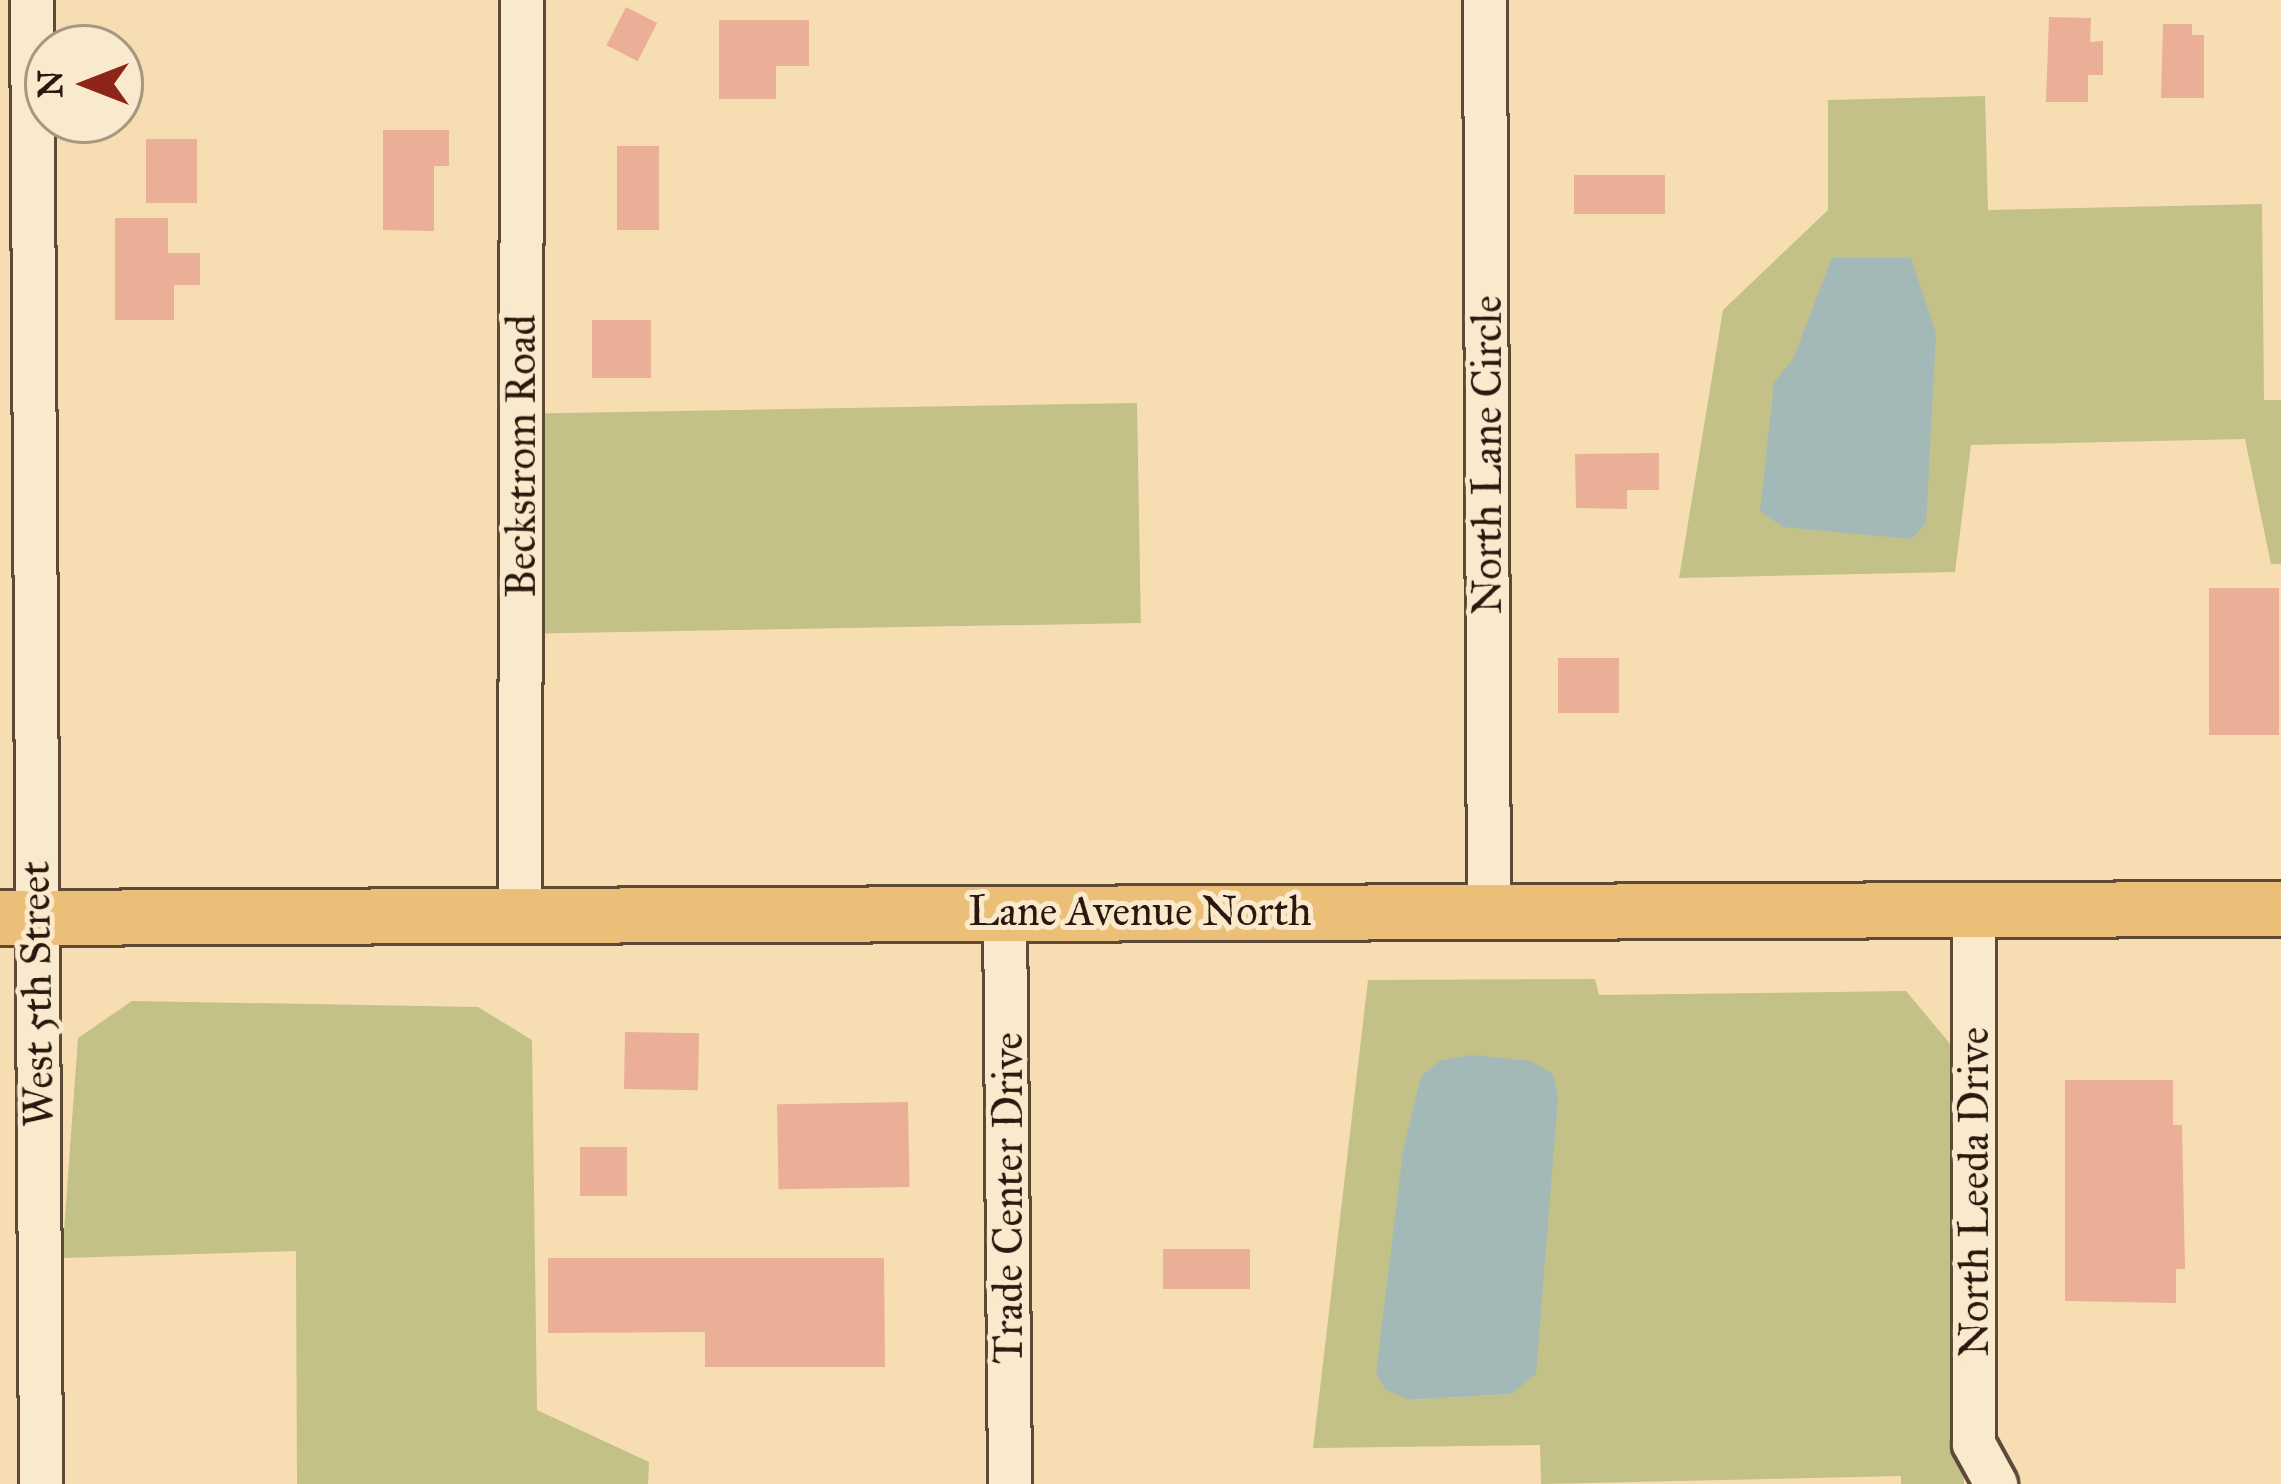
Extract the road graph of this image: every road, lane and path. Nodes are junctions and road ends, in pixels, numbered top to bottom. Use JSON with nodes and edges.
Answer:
{"nodes":[{"id":1,"x":32,"y":0,"type":"edge"},
{"id":2,"x":522,"y":0,"type":"edge"},
{"id":3,"x":1485,"y":0,"type":"edge"},
{"id":4,"x":2281,"y":909,"type":"edge"},
{"id":5,"x":1489,"y":910,"type":"junction"},
{"id":6,"x":1974,"y":910,"type":"junction"},
{"id":7,"x":1005,"y":911,"type":"junction"},
{"id":8,"x":520,"y":912,"type":"junction"},
{"id":9,"x":18,"y":918,"type":"edge"},
{"id":10,"x":1991,"y":1479,"type":"edge"},
{"id":11,"x":41,"y":1484,"type":"edge"},
{"id":12,"x":1010,"y":1484,"type":"edge"}],
"edges":[{"from":1,"to":9,"type":"street","name":"West 5th Street"},
{"from":2,"to":8,"type":"street","name":"Beckstrom Road"},
{"from":3,"to":5,"type":"street","name":"North Lane Circle"},
{"from":4,"to":6,"type":"main road","name":"Lane Avenue North"},
{"from":5,"to":6,"type":"main road","name":"Lane Avenue North"},
{"from":5,"to":7,"type":"main road","name":"Lane Avenue North"},
{"from":6,"to":10,"type":"street","name":"North Leeda Drive"},
{"from":7,"to":8,"type":"main road","name":"Lane Avenue North"},
{"from":7,"to":12,"type":"street","name":"Trade Center Drive"},
{"from":8,"to":9,"type":"main road","name":"Lane Avenue North"},
{"from":9,"to":11,"type":"street","name":"West 5th Street"}]}
